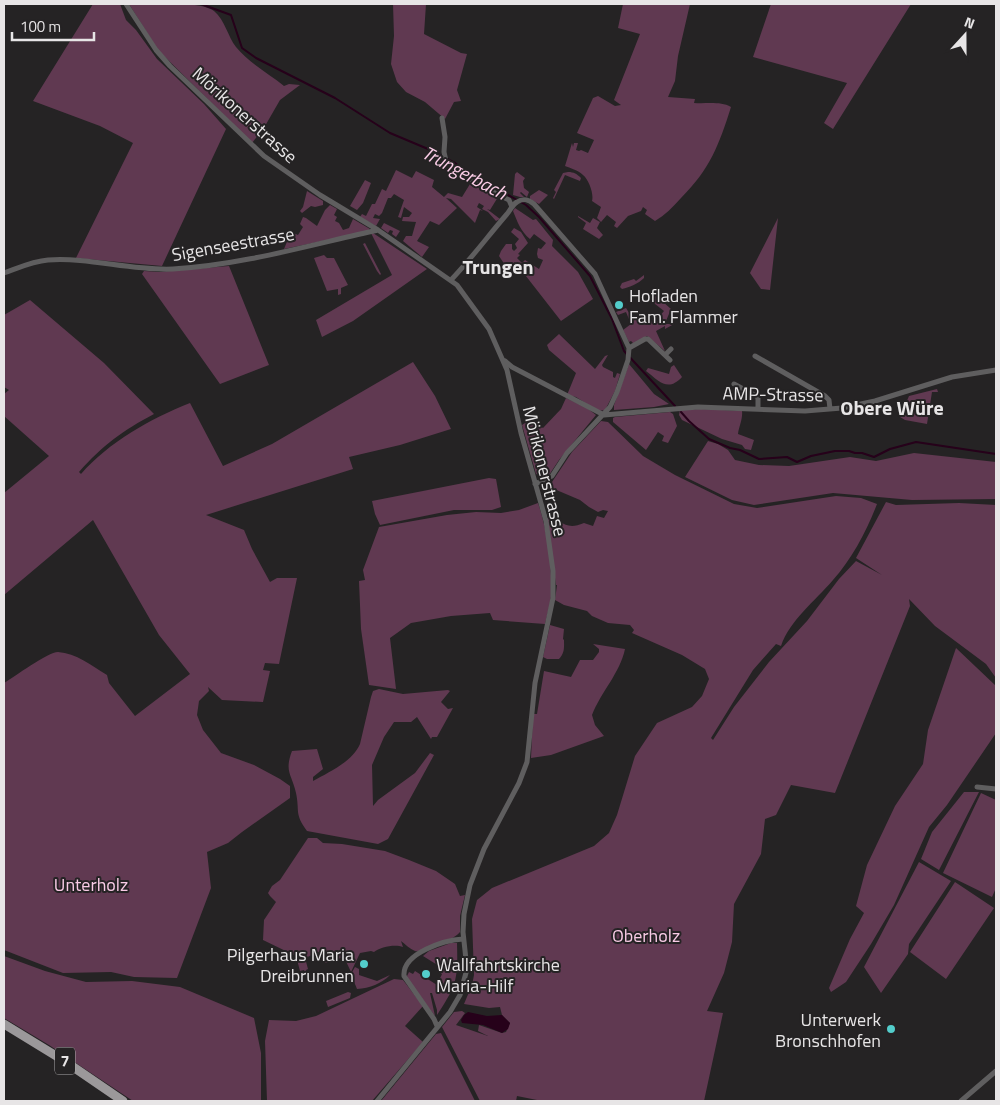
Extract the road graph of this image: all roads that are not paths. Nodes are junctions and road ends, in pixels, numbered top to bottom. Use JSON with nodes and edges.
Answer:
{"nodes":[{"id":1,"x":126,"y":4,"type":"edge"},
{"id":2,"x":442,"y":118,"type":"dead end"},
{"id":3,"x":513,"y":206,"type":"junction"},
{"id":4,"x":378,"y":230,"type":"junction"},
{"id":5,"x":4,"y":273,"type":"edge"},
{"id":6,"x":452,"y":280,"type":"junction"},
{"id":7,"x":671,"y":349,"type":"dead end"},
{"id":8,"x":630,"y":350,"type":"junction"},
{"id":9,"x":666,"y":355,"type":"junction"},
{"id":10,"x":755,"y":356,"type":"dead end"},
{"id":11,"x":503,"y":359,"type":"junction"},
{"id":12,"x":670,"y":360,"type":"dead end"},
{"id":13,"x":996,"y":370,"type":"edge"},
{"id":14,"x":734,"y":384,"type":"dead end"},
{"id":15,"x":758,"y":409,"type":"junction"},
{"id":16,"x":830,"y":409,"type":"junction"},
{"id":17,"x":604,"y":415,"type":"junction"},
{"id":18,"x":536,"y":484,"type":"junction"},
{"id":19,"x":977,"y":787,"type":"dead end"},
{"id":20,"x":996,"y":789,"type":"edge"},
{"id":21,"x":463,"y":939,"type":"junction"},
{"id":22,"x":4,"y":1024,"type":"edge"},
{"id":23,"x":437,"y":1026,"type":"junction"},
{"id":24,"x":996,"y":1071,"type":"edge"},
{"id":25,"x":123,"y":1101,"type":"edge"},
{"id":26,"x":377,"y":1101,"type":"edge"},
{"id":27,"x":962,"y":1101,"type":"edge"}],
"edges":[{"from":1,"to":4,"type":"street","name":"Mörikonerstrasse"},
{"from":2,"to":3,"type":"street"},
{"from":3,"to":6,"type":"street"},
{"from":3,"to":8,"type":"street"},
{"from":4,"to":5,"type":"street","name":"Sigenseestrasse"},
{"from":4,"to":6,"type":"street","name":"Mörikonerstrasse"},
{"from":6,"to":11,"type":"street","name":"Mörikonerstrasse"},
{"from":7,"to":9,"type":"street"},
{"from":8,"to":9,"type":"street"},
{"from":8,"to":17,"type":"street"},
{"from":9,"to":12,"type":"street"},
{"from":10,"to":16,"type":"street"},
{"from":11,"to":17,"type":"street"},
{"from":11,"to":18,"type":"street","name":"Mörikonerstrasse"},
{"from":13,"to":16,"type":"street","name":"AMP-Strasse"},
{"from":14,"to":15,"type":"street"},
{"from":15,"to":16,"type":"street","name":"AMP-Strasse"},
{"from":15,"to":17,"type":"street","name":"AMP-Strasse"},
{"from":17,"to":18,"type":"street"},
{"from":18,"to":21,"type":"street","name":"Mörikonerstrasse"},
{"from":19,"to":20,"type":"street"},
{"from":21,"to":23,"type":"street","name":"Mörikonerstrasse"},
{"from":21,"to":23,"type":"street"},
{"from":22,"to":25,"type":"main road","number":"7"},
{"from":23,"to":26,"type":"street","name":"Mörikonerstrasse"},
{"from":24,"to":27,"type":"street"}]}
